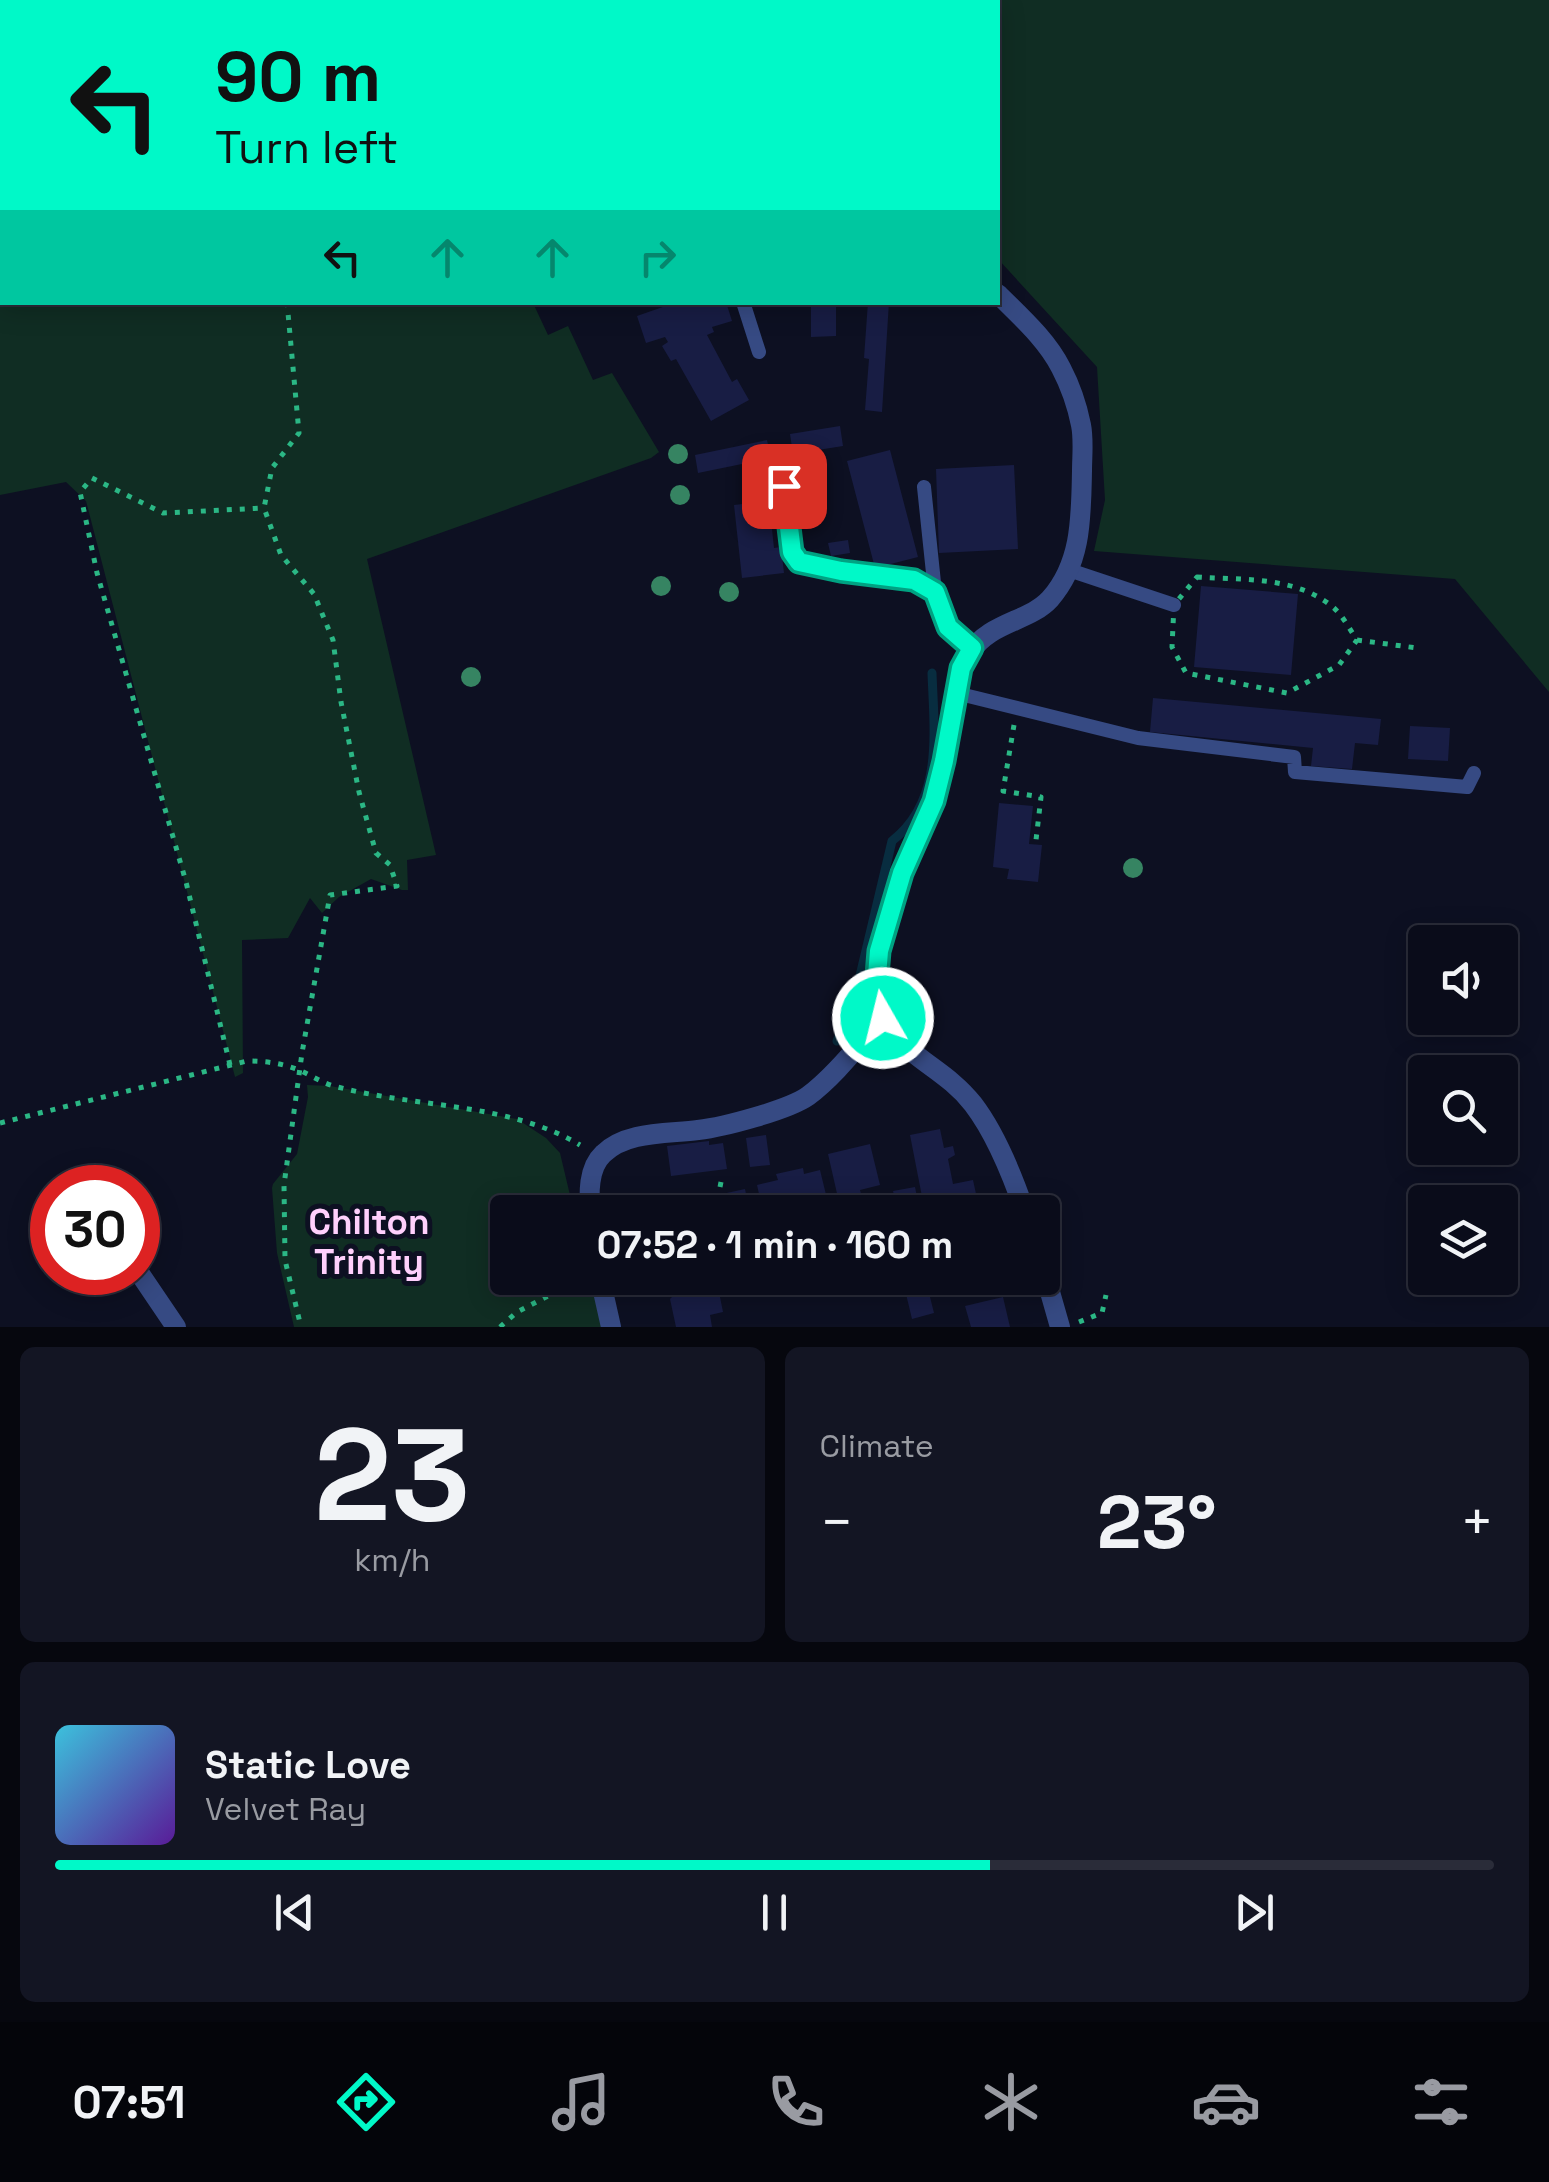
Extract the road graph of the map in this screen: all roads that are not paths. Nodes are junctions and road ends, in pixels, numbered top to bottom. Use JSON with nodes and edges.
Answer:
{"nodes":[{"id":1,"x":1000,"y":296,"type":"edge"},
{"id":2,"x":745,"y":305,"type":"edge"},
{"id":3,"x":759,"y":352,"type":"dead end"},
{"id":4,"x":784,"y":486,"type":"dead end"},
{"id":5,"x":924,"y":488,"type":"dead end"},
{"id":6,"x":1068,"y":570,"type":"junction"},
{"id":7,"x":935,"y":592,"type":"junction"},
{"id":8,"x":1174,"y":605,"type":"road end"},
{"id":9,"x":972,"y":648,"type":"junction"},
{"id":10,"x":956,"y":694,"type":"junction"},
{"id":11,"x":1474,"y":774,"type":"dead end"},
{"id":12,"x":883,"y":1018,"type":"junction"},
{"id":13,"x":591,"y":1195,"type":"edge"},
{"id":14,"x":1019,"y":1195,"type":"edge"},
{"id":15,"x":155,"y":1295,"type":"edge"},
{"id":16,"x":604,"y":1295,"type":"edge"},
{"id":17,"x":1052,"y":1295,"type":"edge"},
{"id":18,"x":176,"y":1327,"type":"edge"},
{"id":19,"x":611,"y":1327,"type":"edge"},
{"id":20,"x":1063,"y":1327,"type":"edge"}],
"edges":[{"from":1,"to":6,"type":"street"},
{"from":2,"to":3,"type":"lane"},
{"from":4,"to":7,"type":"lane"},
{"from":5,"to":7,"type":"lane"},
{"from":6,"to":8,"type":"lane"},
{"from":6,"to":9,"type":"street"},
{"from":7,"to":9,"type":"lane"},
{"from":9,"to":10,"type":"street"},
{"from":10,"to":11,"type":"lane"},
{"from":10,"to":12,"type":"street"},
{"from":12,"to":13,"type":"street"},
{"from":12,"to":14,"type":"street"},
{"from":15,"to":18,"type":"street"},
{"from":16,"to":19,"type":"street"},
{"from":17,"to":20,"type":"street"}]}
